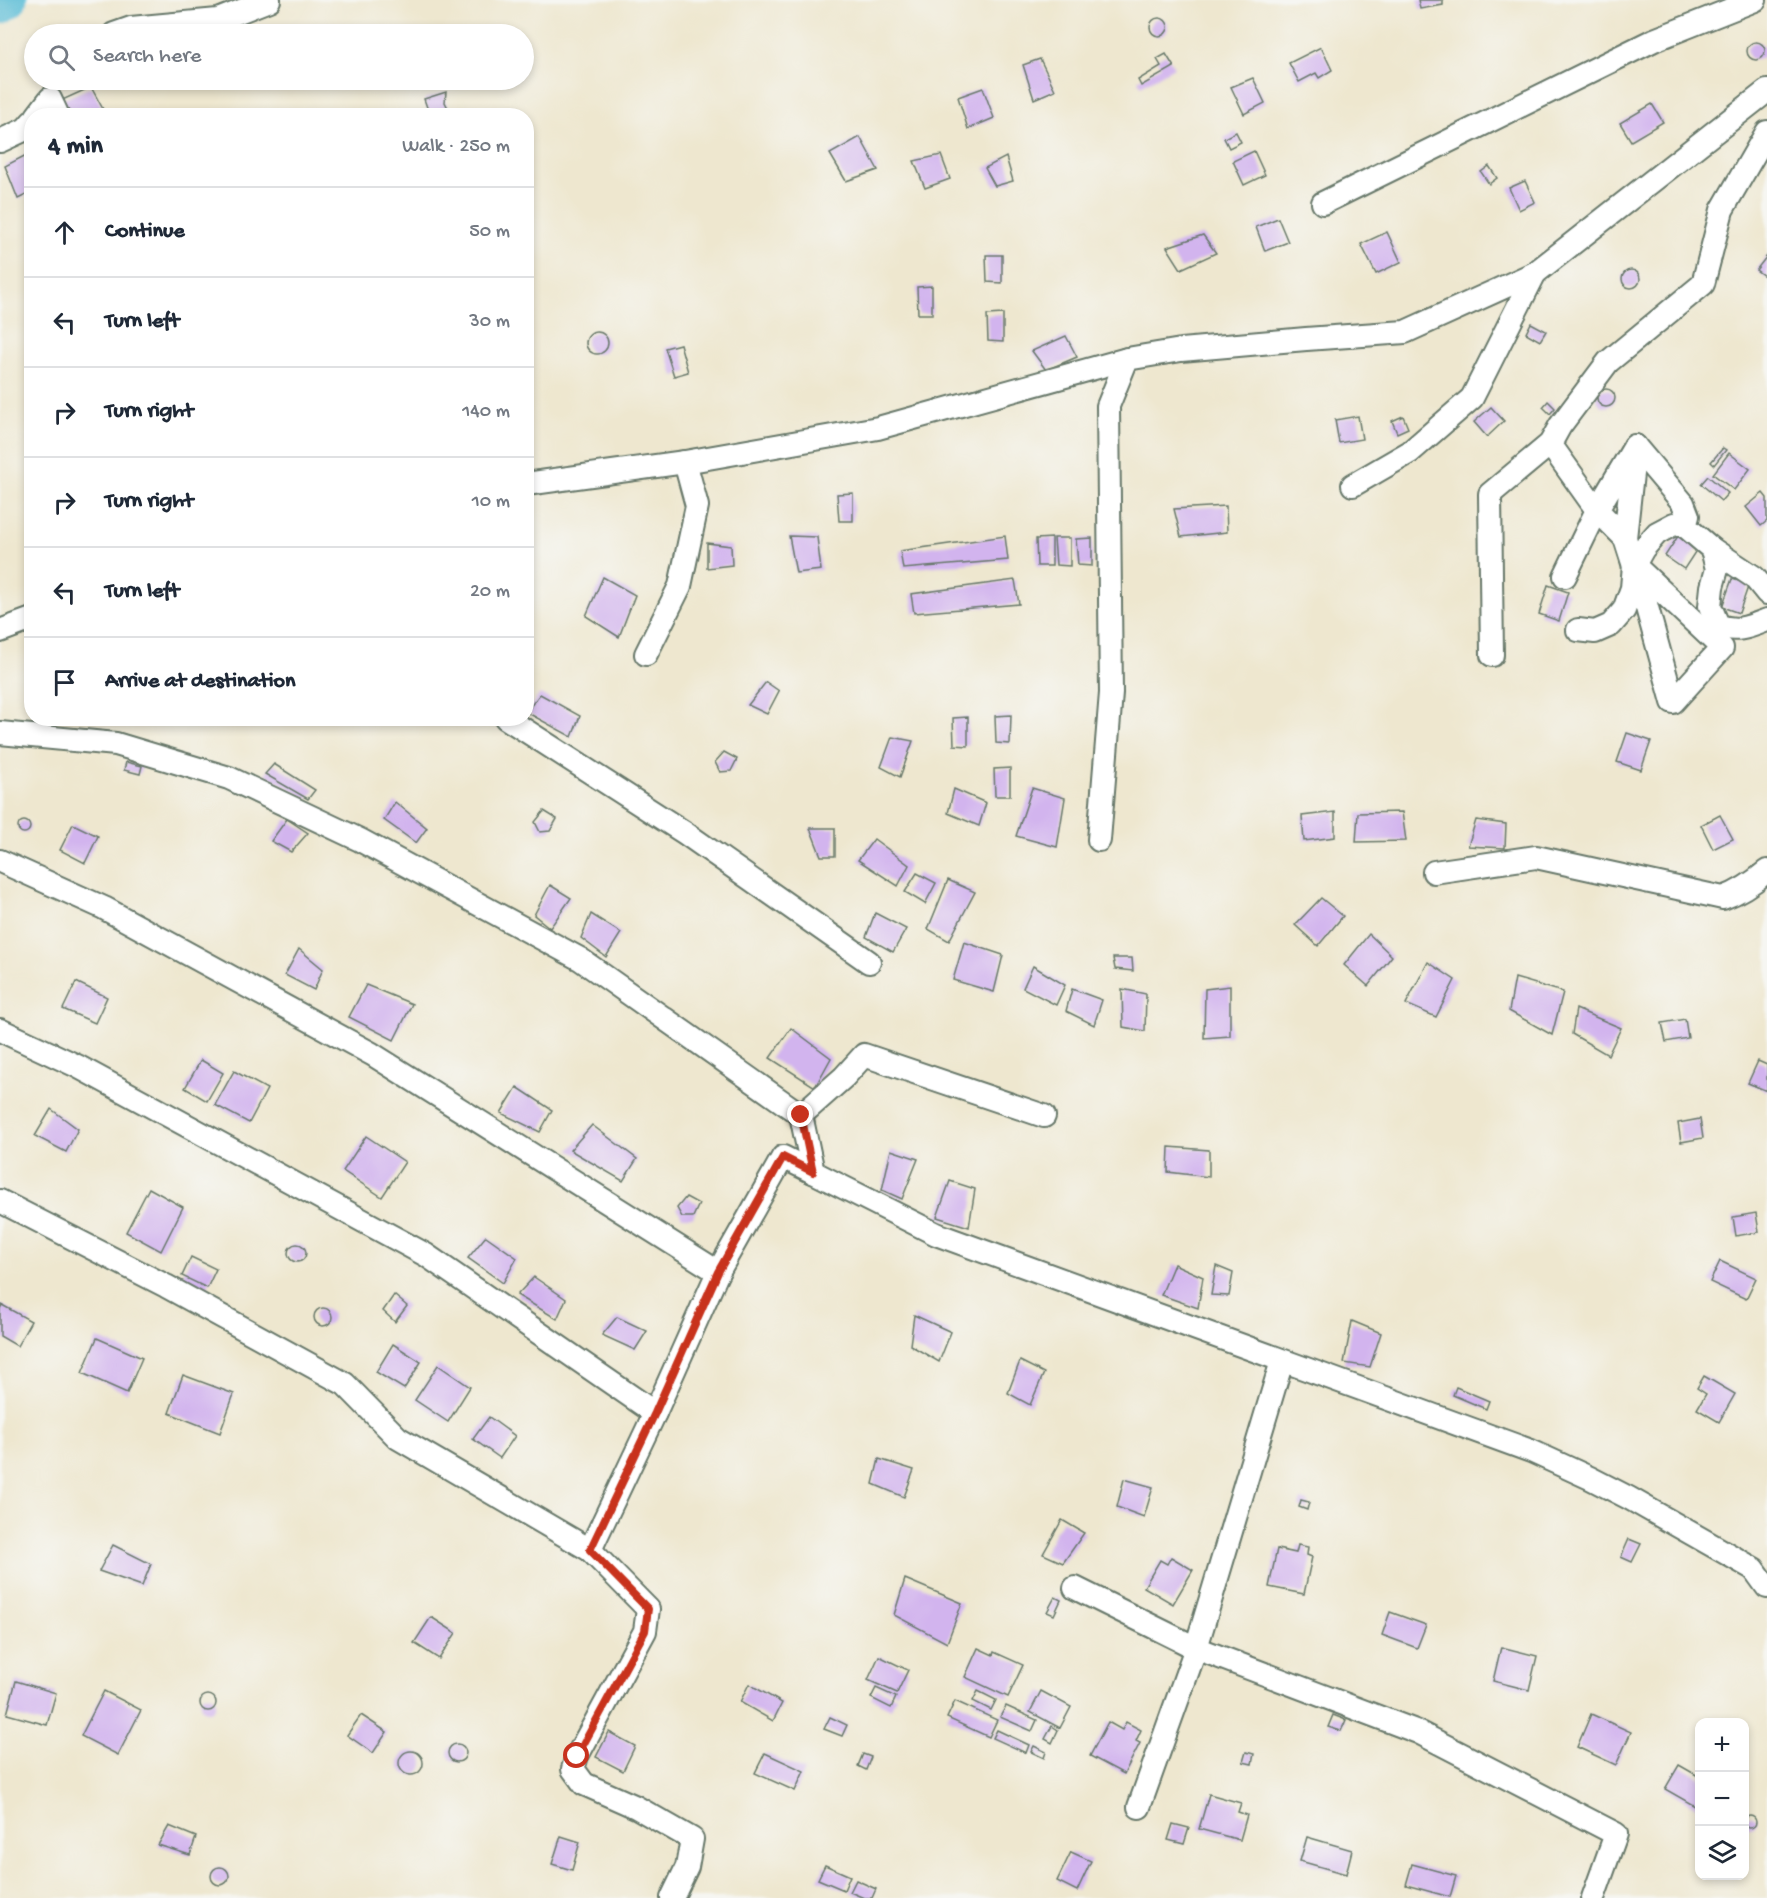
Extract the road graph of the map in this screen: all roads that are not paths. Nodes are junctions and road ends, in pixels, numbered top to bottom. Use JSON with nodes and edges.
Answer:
{"nodes":[{"id":1,"x":269,"y":0,"type":"edge"},
{"id":2,"x":1755,"y":0,"type":"edge"},
{"id":3,"x":175,"y":24,"type":"edge"},
{"id":4,"x":1767,"y":92,"type":"edge"},
{"id":5,"x":24,"y":130,"type":"edge"},
{"id":6,"x":1767,"y":132,"type":"edge"},
{"id":7,"x":0,"y":141,"type":"edge"},
{"id":8,"x":1323,"y":203,"type":"dead end"},
{"id":9,"x":1534,"y":273,"type":"junction"},
{"id":10,"x":1127,"y":358,"type":"junction"},
{"id":11,"x":1065,"y":392,"type":"dead end"},
{"id":12,"x":1550,"y":444,"type":"junction"},
{"id":13,"x":1635,"y":446,"type":"junction"},
{"id":14,"x":685,"y":462,"type":"junction"},
{"id":15,"x":534,"y":483,"type":"edge"},
{"id":16,"x":1353,"y":485,"type":"dead end"},
{"id":17,"x":1597,"y":510,"type":"junction"},
{"id":18,"x":1685,"y":526,"type":"junction"},
{"id":19,"x":1625,"y":538,"type":"junction"},
{"id":20,"x":1712,"y":549,"type":"junction"},
{"id":21,"x":1634,"y":565,"type":"junction"},
{"id":22,"x":1565,"y":576,"type":"dead end"},
{"id":23,"x":1767,"y":593,"type":"edge"},
{"id":24,"x":1767,"y":620,"type":"edge"},
{"id":25,"x":24,"y":623,"type":"edge"},
{"id":26,"x":1578,"y":630,"type":"dead end"},
{"id":27,"x":0,"y":631,"type":"edge"},
{"id":28,"x":646,"y":654,"type":"dead end"},
{"id":29,"x":1492,"y":655,"type":"dead end"},
{"id":30,"x":518,"y":726,"type":"edge"},
{"id":31,"x":0,"y":733,"type":"edge"},
{"id":32,"x":1099,"y":840,"type":"dead end"},
{"id":33,"x":0,"y":861,"type":"edge"},
{"id":34,"x":1434,"y":872,"type":"dead end"},
{"id":35,"x":1767,"y":872,"type":"edge"},
{"id":36,"x":869,"y":962,"type":"dead end"},
{"id":37,"x":0,"y":1030,"type":"edge"},
{"id":38,"x":801,"y":1115,"type":"junction"},
{"id":39,"x":1044,"y":1116,"type":"dead end"},
{"id":40,"x":813,"y":1172,"type":"junction"},
{"id":41,"x":0,"y":1201,"type":"edge"},
{"id":42,"x":718,"y":1272,"type":"junction"},
{"id":43,"x":1282,"y":1361,"type":"junction"},
{"id":44,"x":655,"y":1413,"type":"junction"},
{"id":45,"x":590,"y":1550,"type":"junction"},
{"id":46,"x":1075,"y":1587,"type":"dead end"},
{"id":47,"x":1767,"y":1587,"type":"edge"},
{"id":48,"x":1196,"y":1648,"type":"junction"},
{"id":49,"x":1139,"y":1807,"type":"dead end"},
{"id":50,"x":672,"y":1898,"type":"edge"},
{"id":51,"x":1593,"y":1898,"type":"edge"}],
"edges":[{"from":1,"to":3,"type":"street"},
{"from":2,"to":8,"type":"street"},
{"from":4,"to":9,"type":"street"},
{"from":5,"to":7,"type":"street"},
{"from":6,"to":12,"type":"street"},
{"from":9,"to":10,"type":"street"},
{"from":9,"to":16,"type":"street"},
{"from":10,"to":11,"type":"street"},
{"from":10,"to":14,"type":"street"},
{"from":10,"to":32,"type":"street"},
{"from":12,"to":17,"type":"street"},
{"from":12,"to":29,"type":"street"},
{"from":13,"to":17,"type":"street"},
{"from":13,"to":18,"type":"street"},
{"from":13,"to":19,"type":"street"},
{"from":14,"to":15,"type":"street"},
{"from":14,"to":28,"type":"street"},
{"from":17,"to":19,"type":"street"},
{"from":17,"to":22,"type":"street"},
{"from":18,"to":20,"type":"street"},
{"from":18,"to":21,"type":"street"},
{"from":19,"to":21,"type":"street"},
{"from":20,"to":23,"type":"street"},
{"from":20,"to":24,"type":"street"},
{"from":21,"to":21,"type":"street"},
{"from":21,"to":26,"type":"street"},
{"from":25,"to":27,"type":"street"},
{"from":30,"to":36,"type":"street"},
{"from":31,"to":38,"type":"street"},
{"from":33,"to":42,"type":"street"},
{"from":34,"to":35,"type":"street"},
{"from":37,"to":44,"type":"street"},
{"from":38,"to":39,"type":"street"},
{"from":38,"to":40,"type":"street"},
{"from":40,"to":42,"type":"street"},
{"from":40,"to":43,"type":"street"},
{"from":41,"to":45,"type":"street"},
{"from":42,"to":44,"type":"street"},
{"from":43,"to":47,"type":"street"},
{"from":43,"to":48,"type":"street"},
{"from":44,"to":45,"type":"street"},
{"from":45,"to":50,"type":"street"},
{"from":46,"to":48,"type":"street"},
{"from":48,"to":49,"type":"street"},
{"from":48,"to":51,"type":"street"}]}
